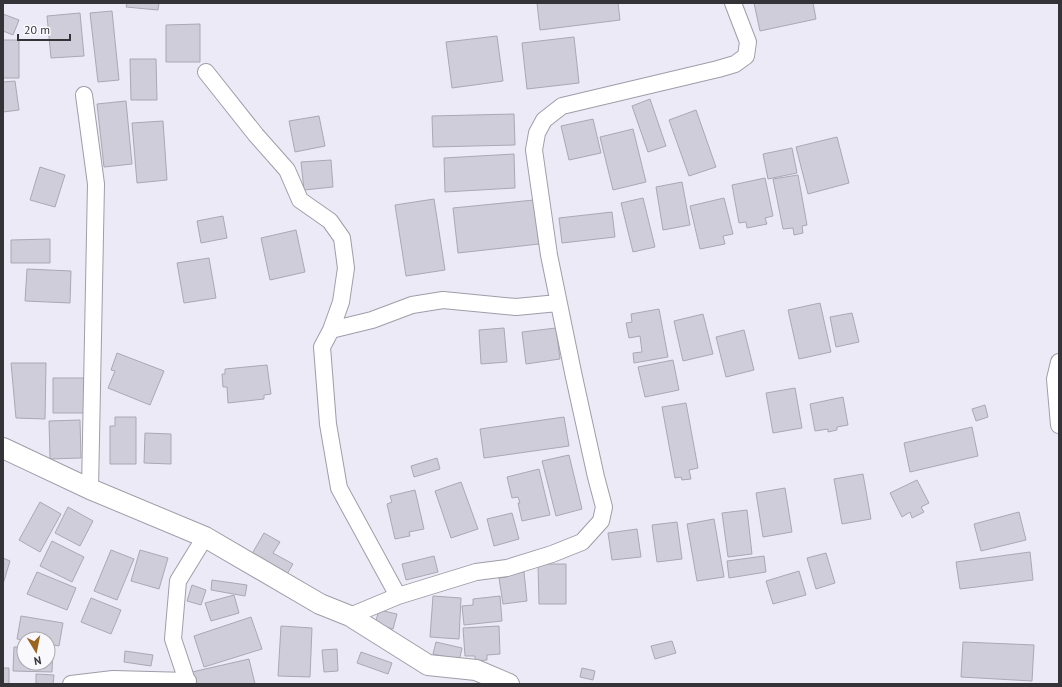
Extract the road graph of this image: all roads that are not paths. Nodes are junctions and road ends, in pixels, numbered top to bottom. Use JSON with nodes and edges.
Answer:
{"nodes":[{"id":1,"x":733,"y":3,"type":"edge"},
{"id":2,"x":206,"y":72,"type":"dead end"},
{"id":3,"x":84,"y":95,"type":"dead end"},
{"id":4,"x":558,"y":303,"type":"junction"},
{"id":5,"x":331,"y":330,"type":"junction"},
{"id":6,"x":1059,"y":362,"type":"edge"},
{"id":7,"x":1059,"y":425,"type":"edge"},
{"id":8,"x":3,"y":448,"type":"edge"},
{"id":9,"x":90,"y":489,"type":"junction"},
{"id":10,"x":205,"y":537,"type":"junction"},
{"id":11,"x":398,"y":596,"type":"junction"},
{"id":12,"x":350,"y":616,"type":"junction"},
{"id":13,"x":188,"y":682,"type":"edge"},
{"id":14,"x":71,"y":684,"type":"edge"},
{"id":15,"x":509,"y":684,"type":"edge"}],
"edges":[{"from":1,"to":4,"type":"street"},
{"from":2,"to":5,"type":"street"},
{"from":3,"to":9,"type":"street"},
{"from":4,"to":5,"type":"street"},
{"from":4,"to":11,"type":"street"},
{"from":5,"to":11,"type":"street"},
{"from":6,"to":7,"type":"street"},
{"from":8,"to":9,"type":"street"},
{"from":9,"to":10,"type":"street"},
{"from":10,"to":12,"type":"street"},
{"from":10,"to":13,"type":"street"},
{"from":11,"to":12,"type":"street"},
{"from":12,"to":15,"type":"street"},
{"from":13,"to":14,"type":"street"}]}
